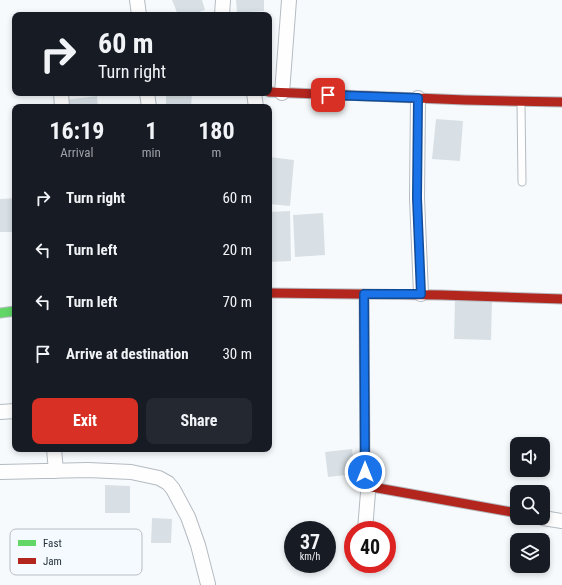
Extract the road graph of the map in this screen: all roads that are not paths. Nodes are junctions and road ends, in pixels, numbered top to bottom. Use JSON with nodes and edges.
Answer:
{"nodes":[{"id":1,"x":137,"y":0,"type":"edge"},
{"id":2,"x":223,"y":0,"type":"edge"},
{"id":3,"x":289,"y":0,"type":"edge"},
{"id":4,"x":139,"y":12,"type":"edge"},
{"id":5,"x":222,"y":12,"type":"edge"},
{"id":6,"x":276,"y":93,"type":"edge"},
{"id":7,"x":418,"y":98,"type":"junction"},
{"id":8,"x":521,"y":101,"type":"junction"},
{"id":9,"x":562,"y":102,"type":"edge"},
{"id":10,"x":522,"y":182,"type":"dead end"},
{"id":11,"x":272,"y":293,"type":"edge"},
{"id":12,"x":364,"y":294,"type":"junction"},
{"id":13,"x":421,"y":294,"type":"junction"},
{"id":14,"x":562,"y":299,"type":"edge"},
{"id":15,"x":12,"y":311,"type":"edge"},
{"id":16,"x":0,"y":313,"type":"edge"},
{"id":17,"x":12,"y":411,"type":"edge"},
{"id":18,"x":0,"y":412,"type":"edge"},
{"id":19,"x":54,"y":452,"type":"edge"},
{"id":20,"x":56,"y":471,"type":"junction"},
{"id":21,"x":0,"y":472,"type":"edge"},
{"id":22,"x":369,"y":480,"type":"junction"},
{"id":23,"x":510,"y":512,"type":"edge"},
{"id":24,"x":550,"y":519,"type":"edge"},
{"id":25,"x":366,"y":521,"type":"edge"},
{"id":26,"x":562,"y":521,"type":"edge"},
{"id":27,"x":208,"y":584,"type":"dead end"}],
"edges":[{"from":1,"to":4,"type":"street"},
{"from":2,"to":5,"type":"street"},
{"from":3,"to":6,"type":"street"},
{"from":6,"to":7,"type":"street"},
{"from":7,"to":8,"type":"street"},
{"from":7,"to":13,"type":"street"},
{"from":8,"to":9,"type":"street"},
{"from":8,"to":10,"type":"lane"},
{"from":11,"to":12,"type":"street"},
{"from":12,"to":13,"type":"street"},
{"from":12,"to":22,"type":"street"},
{"from":13,"to":14,"type":"street"},
{"from":15,"to":16,"type":"street"},
{"from":17,"to":18,"type":"street"},
{"from":19,"to":20,"type":"street"},
{"from":20,"to":21,"type":"street"},
{"from":20,"to":27,"type":"street"},
{"from":22,"to":23,"type":"street"},
{"from":22,"to":25,"type":"street"},
{"from":24,"to":26,"type":"street"}]}
